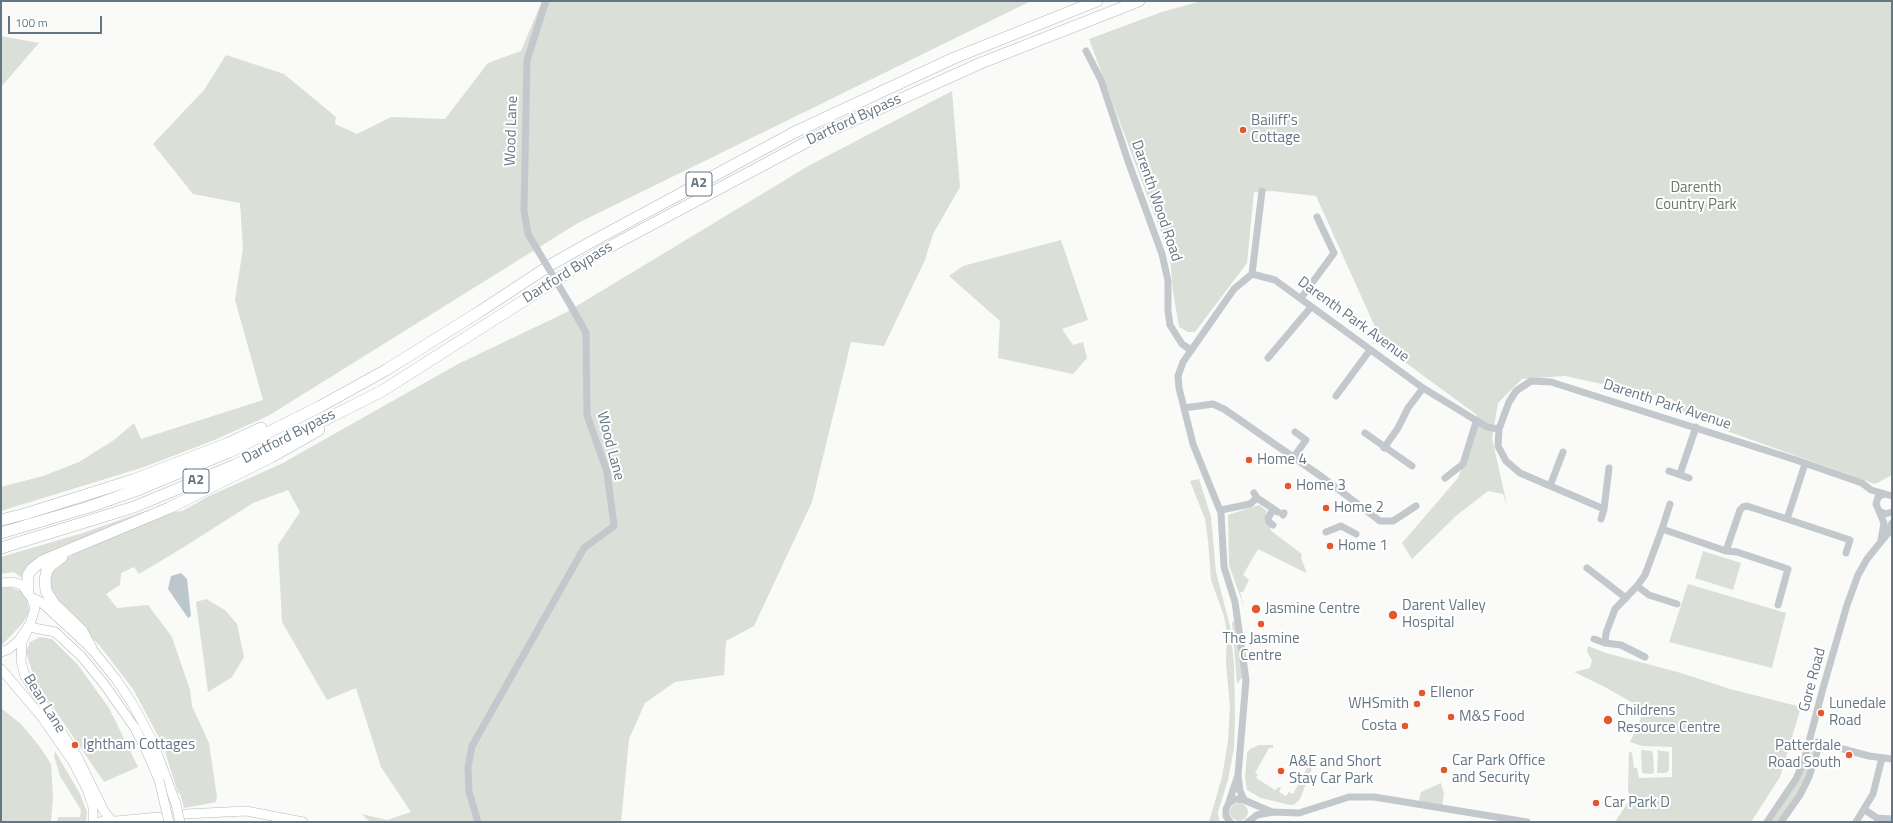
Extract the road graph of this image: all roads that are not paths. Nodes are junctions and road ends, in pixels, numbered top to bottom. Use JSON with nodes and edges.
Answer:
{"nodes":[{"id":1,"x":546,"y":1,"type":"edge"},
{"id":2,"x":1097,"y":1,"type":"edge"},
{"id":3,"x":1139,"y":1,"type":"edge"},
{"id":4,"x":1086,"y":51,"type":"dead end"},
{"id":5,"x":1262,"y":191,"type":"dead end"},
{"id":6,"x":1317,"y":217,"type":"dead end"},
{"id":7,"x":1252,"y":274,"type":"junction"},
{"id":8,"x":1301,"y":298,"type":"junction"},
{"id":9,"x":1312,"y":307,"type":"junction"},
{"id":10,"x":1191,"y":350,"type":"junction"},
{"id":11,"x":1370,"y":350,"type":"junction"},
{"id":12,"x":1268,"y":358,"type":"dead end"},
{"id":13,"x":1423,"y":388,"type":"junction"},
{"id":14,"x":382,"y":391,"type":"junction"},
{"id":15,"x":1336,"y":396,"type":"dead end"},
{"id":16,"x":321,"y":406,"type":"junction"},
{"id":17,"x":1184,"y":408,"type":"junction"},
{"id":18,"x":1476,"y":422,"type":"junction"},
{"id":19,"x":1696,"y":427,"type":"junction"},
{"id":20,"x":1499,"y":429,"type":"junction"},
{"id":21,"x":1295,"y":432,"type":"dead end"},
{"id":22,"x":1365,"y":433,"type":"dead end"},
{"id":23,"x":1384,"y":448,"type":"junction"},
{"id":24,"x":1563,"y":452,"type":"dead end"},
{"id":25,"x":1293,"y":458,"type":"junction"},
{"id":26,"x":1806,"y":464,"type":"junction"},
{"id":27,"x":1412,"y":466,"type":"dead end"},
{"id":28,"x":1609,"y":468,"type":"dead end"},
{"id":29,"x":1669,"y":471,"type":"dead end"},
{"id":30,"x":1680,"y":474,"type":"junction"},
{"id":31,"x":1445,"y":478,"type":"dead end"},
{"id":32,"x":1689,"y":478,"type":"dead end"},
{"id":33,"x":1550,"y":486,"type":"junction"},
{"id":34,"x":1871,"y":490,"type":"junction"},
{"id":35,"x":1890,"y":495,"type":"edge"},
{"id":36,"x":1876,"y":501,"type":"junction"},
{"id":37,"x":1670,"y":504,"type":"dead end"},
{"id":38,"x":1416,"y":506,"type":"dead end"},
{"id":39,"x":1604,"y":509,"type":"junction"},
{"id":40,"x":1221,"y":510,"type":"junction"},
{"id":41,"x":1878,"y":510,"type":"junction"},
{"id":42,"x":1892,"y":512,"type":"edge"},
{"id":43,"x":1601,"y":519,"type":"dead end"},
{"id":44,"x":1787,"y":519,"type":"junction"},
{"id":45,"x":1,"y":520,"type":"edge"},
{"id":46,"x":1892,"y":523,"type":"edge"},
{"id":47,"x":1273,"y":525,"type":"dead end"},
{"id":48,"x":1662,"y":530,"type":"junction"},
{"id":49,"x":1326,"y":532,"type":"dead end"},
{"id":50,"x":1,"y":533,"type":"edge"},
{"id":51,"x":1356,"y":534,"type":"dead end"},
{"id":52,"x":1880,"y":542,"type":"junction"},
{"id":53,"x":1,"y":548,"type":"edge"},
{"id":54,"x":68,"y":551,"type":"junction"},
{"id":55,"x":1726,"y":551,"type":"junction"},
{"id":56,"x":1846,"y":553,"type":"dead end"},
{"id":57,"x":1586,"y":568,"type":"dead end"},
{"id":58,"x":1,"y":583,"type":"edge"},
{"id":59,"x":1637,"y":586,"type":"junction"},
{"id":60,"x":30,"y":595,"type":"junction"},
{"id":61,"x":1626,"y":598,"type":"junction"},
{"id":62,"x":1677,"y":604,"type":"dead end"},
{"id":63,"x":1778,"y":606,"type":"dead end"},
{"id":64,"x":29,"y":627,"type":"junction"},
{"id":65,"x":1594,"y":640,"type":"dead end"},
{"id":66,"x":1605,"y":643,"type":"junction"},
{"id":67,"x":91,"y":648,"type":"junction"},
{"id":68,"x":1,"y":652,"type":"edge"},
{"id":69,"x":1645,"y":656,"type":"dead end"},
{"id":70,"x":1,"y":670,"type":"edge"},
{"id":71,"x":1811,"y":741,"type":"junction"},
{"id":72,"x":1820,"y":744,"type":"junction"},
{"id":73,"x":1882,"y":758,"type":"junction"},
{"id":74,"x":1892,"y":759,"type":"edge"},
{"id":75,"x":1238,"y":775,"type":"junction"},
{"id":76,"x":162,"y":778,"type":"junction"},
{"id":77,"x":1246,"y":801,"type":"junction"},
{"id":78,"x":1228,"y":805,"type":"junction"},
{"id":79,"x":1865,"y":810,"type":"junction"},
{"id":80,"x":1273,"y":812,"type":"junction"},
{"id":81,"x":182,"y":818,"type":"edge"},
{"id":82,"x":1892,"y":819,"type":"edge"},
{"id":83,"x":115,"y":821,"type":"edge"},
{"id":84,"x":1249,"y":821,"type":"edge"},
{"id":85,"x":93,"y":822,"type":"edge"},
{"id":86,"x":100,"y":822,"type":"edge"},
{"id":87,"x":160,"y":822,"type":"edge"},
{"id":88,"x":169,"y":822,"type":"edge"},
{"id":89,"x":303,"y":822,"type":"edge"},
{"id":90,"x":478,"y":822,"type":"edge"},
{"id":91,"x":1230,"y":822,"type":"edge"},
{"id":92,"x":1527,"y":822,"type":"edge"},
{"id":93,"x":1767,"y":822,"type":"edge"},
{"id":94,"x":1781,"y":822,"type":"edge"},
{"id":95,"x":1856,"y":822,"type":"edge"}],
"edges":[{"from":1,"to":90,"type":"street","name":"Wood Lane","bridge":true},
{"from":2,"to":16,"type":"highway","name":"Dartford Bypass","number":"A2"},
{"from":3,"to":14,"type":"highway","name":"Dartford Bypass","number":"A2"},
{"from":4,"to":10,"type":"street","name":"Darenth Wood Road"},
{"from":5,"to":7,"type":"street"},
{"from":6,"to":8,"type":"street"},
{"from":7,"to":8,"type":"street","name":"Darenth Park Avenue"},
{"from":7,"to":10,"type":"street"},
{"from":8,"to":9,"type":"street","name":"Darenth Park Avenue"},
{"from":9,"to":11,"type":"street","name":"Darenth Park Avenue"},
{"from":9,"to":12,"type":"street"},
{"from":10,"to":17,"type":"street"},
{"from":11,"to":13,"type":"street","name":"Darenth Park Avenue"},
{"from":11,"to":15,"type":"street"},
{"from":13,"to":18,"type":"street","name":"Darenth Park Avenue"},
{"from":13,"to":23,"type":"street"},
{"from":14,"to":53,"type":"highway","name":"Dartford Bypass","number":"A2"},
{"from":14,"to":54,"type":"highway"},
{"from":16,"to":45,"type":"highway","number":"A2"},
{"from":16,"to":50,"type":"highway","name":"Dartford Bypass","number":"A2"},
{"from":17,"to":25,"type":"street"},
{"from":17,"to":40,"type":"street"},
{"from":18,"to":20,"type":"street","name":"Darenth Park Avenue"},
{"from":18,"to":31,"type":"street"},
{"from":19,"to":20,"type":"street","name":"Darenth Park Avenue"},
{"from":19,"to":26,"type":"street","name":"Darenth Park Avenue"},
{"from":19,"to":30,"type":"street"},
{"from":20,"to":33,"type":"street"},
{"from":21,"to":25,"type":"street"},
{"from":22,"to":23,"type":"street"},
{"from":23,"to":27,"type":"street"},
{"from":24,"to":33,"type":"street"},
{"from":25,"to":38,"type":"street"},
{"from":26,"to":34,"type":"street","name":"Darenth Park Avenue"},
{"from":26,"to":44,"type":"street"},
{"from":28,"to":39,"type":"street"},
{"from":29,"to":30,"type":"street"},
{"from":30,"to":32,"type":"street"},
{"from":33,"to":39,"type":"street"},
{"from":34,"to":35,"type":"street","name":"Darenth Park Avenue"},
{"from":34,"to":36,"type":"street"},
{"from":35,"to":36,"type":"street"},
{"from":36,"to":41,"type":"street","name":"Gore Road"},
{"from":37,"to":48,"type":"street"},
{"from":39,"to":43,"type":"street"},
{"from":40,"to":47,"type":"street"},
{"from":40,"to":75,"type":"street"},
{"from":41,"to":42,"type":"street"},
{"from":41,"to":52,"type":"street","name":"Gore Road"},
{"from":44,"to":55,"type":"street"},
{"from":44,"to":56,"type":"street"},
{"from":46,"to":52,"type":"street","name":"Gore Road"},
{"from":48,"to":55,"type":"street"},
{"from":48,"to":59,"type":"street"},
{"from":49,"to":51,"type":"street"},
{"from":52,"to":71,"type":"street","name":"Gore Road"},
{"from":54,"to":60,"type":"highway"},
{"from":54,"to":67,"type":"highway"},
{"from":55,"to":63,"type":"street"},
{"from":57,"to":61,"type":"street"},
{"from":58,"to":60,"type":"main road"},
{"from":59,"to":61,"type":"street"},
{"from":59,"to":62,"type":"street"},
{"from":60,"to":64,"type":"main road","name":"Bean Lane"},
{"from":60,"to":67,"type":"main road"},
{"from":61,"to":66,"type":"street"},
{"from":64,"to":68,"type":"main road"},
{"from":64,"to":76,"type":"main road"},
{"from":64,"to":83,"type":"main road","name":"Bean Lane"},
{"from":65,"to":66,"type":"street"},
{"from":66,"to":69,"type":"street"},
{"from":67,"to":76,"type":"main road"},
{"from":70,"to":85,"type":"main road","name":"Bean Lane"},
{"from":71,"to":72,"type":"street"},
{"from":71,"to":93,"type":"street","name":"Gore Road"},
{"from":72,"to":73,"type":"street"},
{"from":72,"to":94,"type":"street"},
{"from":73,"to":74,"type":"street"},
{"from":73,"to":79,"type":"street"},
{"from":75,"to":77,"type":"street"},
{"from":75,"to":78,"type":"street"},
{"from":76,"to":81,"type":"main road","bridge":true},
{"from":76,"to":88,"type":"main road","bridge":true},
{"from":77,"to":78,"type":"street"},
{"from":77,"to":80,"type":"street"},
{"from":77,"to":84,"type":"street"},
{"from":78,"to":91,"type":"street"},
{"from":79,"to":82,"type":"street"},
{"from":79,"to":95,"type":"street"},
{"from":80,"to":84,"type":"street"},
{"from":80,"to":92,"type":"street"},
{"from":81,"to":89,"type":"main road"},
{"from":83,"to":86,"type":"main road"},
{"from":83,"to":87,"type":"main road"}]}
